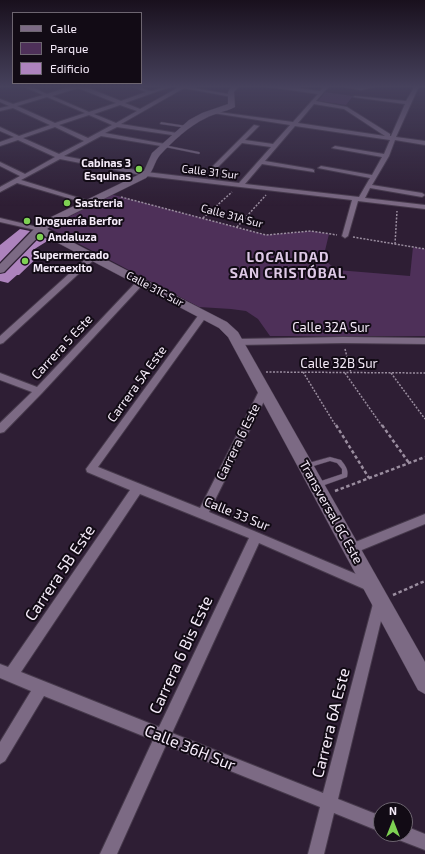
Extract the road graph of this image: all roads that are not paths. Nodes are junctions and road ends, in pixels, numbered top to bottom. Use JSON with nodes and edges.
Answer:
{"nodes":[{"id":1,"x":53,"y":126,"type":"edge"},
{"id":2,"x":58,"y":126,"type":"edge"},
{"id":3,"x":115,"y":126,"type":"edge"},
{"id":4,"x":121,"y":126,"type":"edge"},
{"id":5,"x":180,"y":126,"type":"edge"},
{"id":6,"x":256,"y":126,"type":"dead end"},
{"id":7,"x":293,"y":126,"type":"edge"},
{"id":8,"x":314,"y":126,"type":"edge"},
{"id":9,"x":374,"y":126,"type":"edge"},
{"id":10,"x":399,"y":126,"type":"edge"},
{"id":11,"x":187,"y":127,"type":"joint"},
{"id":12,"x":0,"y":129,"type":"edge"},
{"id":13,"x":101,"y":134,"type":"junction"},
{"id":14,"x":177,"y":135,"type":"junction"},
{"id":15,"x":17,"y":138,"type":"junction"},
{"id":16,"x":394,"y":138,"type":"junction"},
{"id":17,"x":89,"y":140,"type":"junction"},
{"id":18,"x":241,"y":141,"type":"junction"},
{"id":19,"x":425,"y":143,"type":"edge"},
{"id":20,"x":0,"y":144,"type":"edge"},
{"id":21,"x":165,"y":146,"type":"junction"},
{"id":22,"x":275,"y":146,"type":"junction"},
{"id":23,"x":335,"y":148,"type":"dead end"},
{"id":24,"x":199,"y":153,"type":"dead end"},
{"id":25,"x":386,"y":156,"type":"junction"},
{"id":26,"x":60,"y":157,"type":"junction"},
{"id":27,"x":261,"y":162,"type":"junction"},
{"id":28,"x":0,"y":164,"type":"edge"},
{"id":29,"x":321,"y":168,"type":"dead end"},
{"id":30,"x":213,"y":169,"type":"dead end"},
{"id":31,"x":312,"y":170,"type":"dead end"},
{"id":32,"x":146,"y":174,"type":"junction"},
{"id":33,"x":25,"y":176,"type":"junction"},
{"id":34,"x":374,"y":177,"type":"junction"},
{"id":35,"x":17,"y":181,"type":"junction"},
{"id":36,"x":239,"y":186,"type":"junction"},
{"id":37,"x":369,"y":186,"type":"junction"},
{"id":38,"x":0,"y":190,"type":"edge"},
{"id":39,"x":422,"y":195,"type":"dead end"},
{"id":40,"x":359,"y":199,"type":"junction"},
{"id":41,"x":88,"y":202,"type":"junction"},
{"id":42,"x":425,"y":207,"type":"edge"},
{"id":43,"x":0,"y":220,"type":"edge"},
{"id":44,"x":40,"y":229,"type":"junction"},
{"id":45,"x":345,"y":236,"type":"road end"},
{"id":46,"x":94,"y":256,"type":"junction"},
{"id":47,"x":0,"y":269,"type":"edge"},
{"id":48,"x":142,"y":281,"type":"junction"},
{"id":49,"x":203,"y":315,"type":"junction"},
{"id":50,"x":0,"y":341,"type":"edge"},
{"id":51,"x":425,"y":341,"type":"edge"},
{"id":52,"x":237,"y":342,"type":"junction"},
{"id":53,"x":0,"y":376,"type":"edge"},
{"id":54,"x":39,"y":391,"type":"junction"},
{"id":55,"x":264,"y":391,"type":"junction"},
{"id":56,"x":0,"y":430,"type":"edge"},
{"id":57,"x":306,"y":466,"type":"junction"},
{"id":58,"x":91,"y":469,"type":"joint"},
{"id":59,"x":137,"y":489,"type":"junction"},
{"id":60,"x":319,"y":491,"type":"junction"},
{"id":61,"x":202,"y":515,"type":"junction"},
{"id":62,"x":425,"y":519,"type":"edge"},
{"id":63,"x":256,"y":536,"type":"junction"},
{"id":64,"x":352,"y":549,"type":"junction"},
{"id":65,"x":376,"y":594,"type":"junction"},
{"id":66,"x":5,"y":673,"type":"edge"},
{"id":67,"x":425,"y":683,"type":"edge"},
{"id":68,"x":41,"y":688,"type":"junction"},
{"id":69,"x":162,"y":737,"type":"junction"},
{"id":70,"x":0,"y":756,"type":"edge"},
{"id":71,"x":329,"y":804,"type":"junction"},
{"id":72,"x":373,"y":821,"type":"edge"},
{"id":73,"x":413,"y":837,"type":"edge"},
{"id":74,"x":425,"y":842,"type":"edge"},
{"id":75,"x":108,"y":854,"type":"edge"},
{"id":76,"x":316,"y":854,"type":"edge"}],
"edges":[{"from":1,"to":15,"type":"street"},
{"from":2,"to":17,"type":"street"},
{"from":3,"to":13,"type":"street"},
{"from":4,"to":14,"type":"street"},
{"from":5,"to":11,"type":"lane"},
{"from":6,"to":18,"type":"street"},
{"from":7,"to":22,"type":"street"},
{"from":8,"to":16,"type":"street"},
{"from":9,"to":16,"type":"street"},
{"from":10,"to":16,"type":"street"},
{"from":11,"to":14,"type":"street"},
{"from":12,"to":15,"type":"street","name":"Calle 31 Sur"},
{"from":13,"to":17,"type":"street"},
{"from":13,"to":21,"type":"street"},
{"from":14,"to":21,"type":"street"},
{"from":15,"to":20,"type":"street"},
{"from":15,"to":26,"type":"street","name":"Calle 31 Sur"},
{"from":16,"to":19,"type":"street"},
{"from":16,"to":25,"type":"street"},
{"from":17,"to":26,"type":"street"},
{"from":18,"to":22,"type":"street"},
{"from":18,"to":30,"type":"street"},
{"from":21,"to":24,"type":"lane"},
{"from":21,"to":32,"type":"street"},
{"from":22,"to":27,"type":"street"},
{"from":23,"to":25,"type":"street"},
{"from":25,"to":34,"type":"street"},
{"from":26,"to":32,"type":"street","name":"Calle 31 Sur"},
{"from":26,"to":33,"type":"street"},
{"from":27,"to":31,"type":"street"},
{"from":27,"to":36,"type":"street"},
{"from":28,"to":33,"type":"street"},
{"from":29,"to":34,"type":"street"},
{"from":32,"to":36,"type":"street","name":"Calle 31 Sur"},
{"from":32,"to":41,"type":"street"},
{"from":33,"to":35,"type":"street"},
{"from":34,"to":37,"type":"street"},
{"from":35,"to":38,"type":"street"},
{"from":35,"to":41,"type":"street"},
{"from":36,"to":40,"type":"street","name":"Calle 31 Sur"},
{"from":37,"to":39,"type":"street"},
{"from":37,"to":40,"type":"street"},
{"from":40,"to":42,"type":"street","name":"Calle 31 Sur"},
{"from":40,"to":45,"type":"street"},
{"from":41,"to":44,"type":"street"},
{"from":43,"to":44,"type":"street","name":"Calle 31C Sur"},
{"from":44,"to":46,"type":"street","name":"Calle 31C Sur"},
{"from":44,"to":47,"type":"street"},
{"from":46,"to":48,"type":"street","name":"Calle 31C Sur"},
{"from":46,"to":50,"type":"street"},
{"from":48,"to":49,"type":"street","name":"Calle 31C Sur"},
{"from":48,"to":54,"type":"street","name":"Carrera 5 Este"},
{"from":49,"to":52,"type":"street","name":"Calle 31C Sur"},
{"from":49,"to":58,"type":"street","name":"Carrera 5A Este"},
{"from":51,"to":52,"type":"street","name":"Calle 32A Sur"},
{"from":52,"to":55,"type":"street","name":"Transversal 6C Este"},
{"from":53,"to":54,"type":"street"},
{"from":54,"to":56,"type":"street","name":"Carrera 5 Este"},
{"from":55,"to":57,"type":"street","name":"Transversal 6C Este"},
{"from":55,"to":61,"type":"street","name":"Carrera 6 Este"},
{"from":57,"to":60,"type":"street","name":"Transversal 6C Este"},
{"from":57,"to":60,"type":"lane"},
{"from":58,"to":59,"type":"street","name":"Calle 33 Sur"},
{"from":59,"to":61,"type":"street","name":"Calle 33 Sur"},
{"from":59,"to":66,"type":"street","name":"Carrera 5B Este"},
{"from":60,"to":64,"type":"street","name":"Transversal 6C Este"},
{"from":61,"to":63,"type":"street","name":"Calle 33 Sur"},
{"from":62,"to":64,"type":"street"},
{"from":63,"to":65,"type":"street","name":"Calle 33 Sur"},
{"from":63,"to":69,"type":"street","name":"Carrera 6 Bis Este"},
{"from":64,"to":65,"type":"street","name":"Transversal 6C Este"},
{"from":65,"to":67,"type":"street","name":"Transversal 6C Este"},
{"from":65,"to":71,"type":"street","name":"Carrera 6A Este"},
{"from":66,"to":68,"type":"street","name":"Calle 36H Sur"},
{"from":68,"to":69,"type":"street","name":"Calle 36H Sur"},
{"from":68,"to":70,"type":"street"},
{"from":69,"to":71,"type":"street","name":"Calle 36H Sur"},
{"from":69,"to":75,"type":"street","name":"Carrera 6 Bis Este"},
{"from":71,"to":72,"type":"street","name":"Calle 36H Sur"},
{"from":71,"to":76,"type":"street","name":"Carrera 6A Este"},
{"from":73,"to":74,"type":"street"}]}
